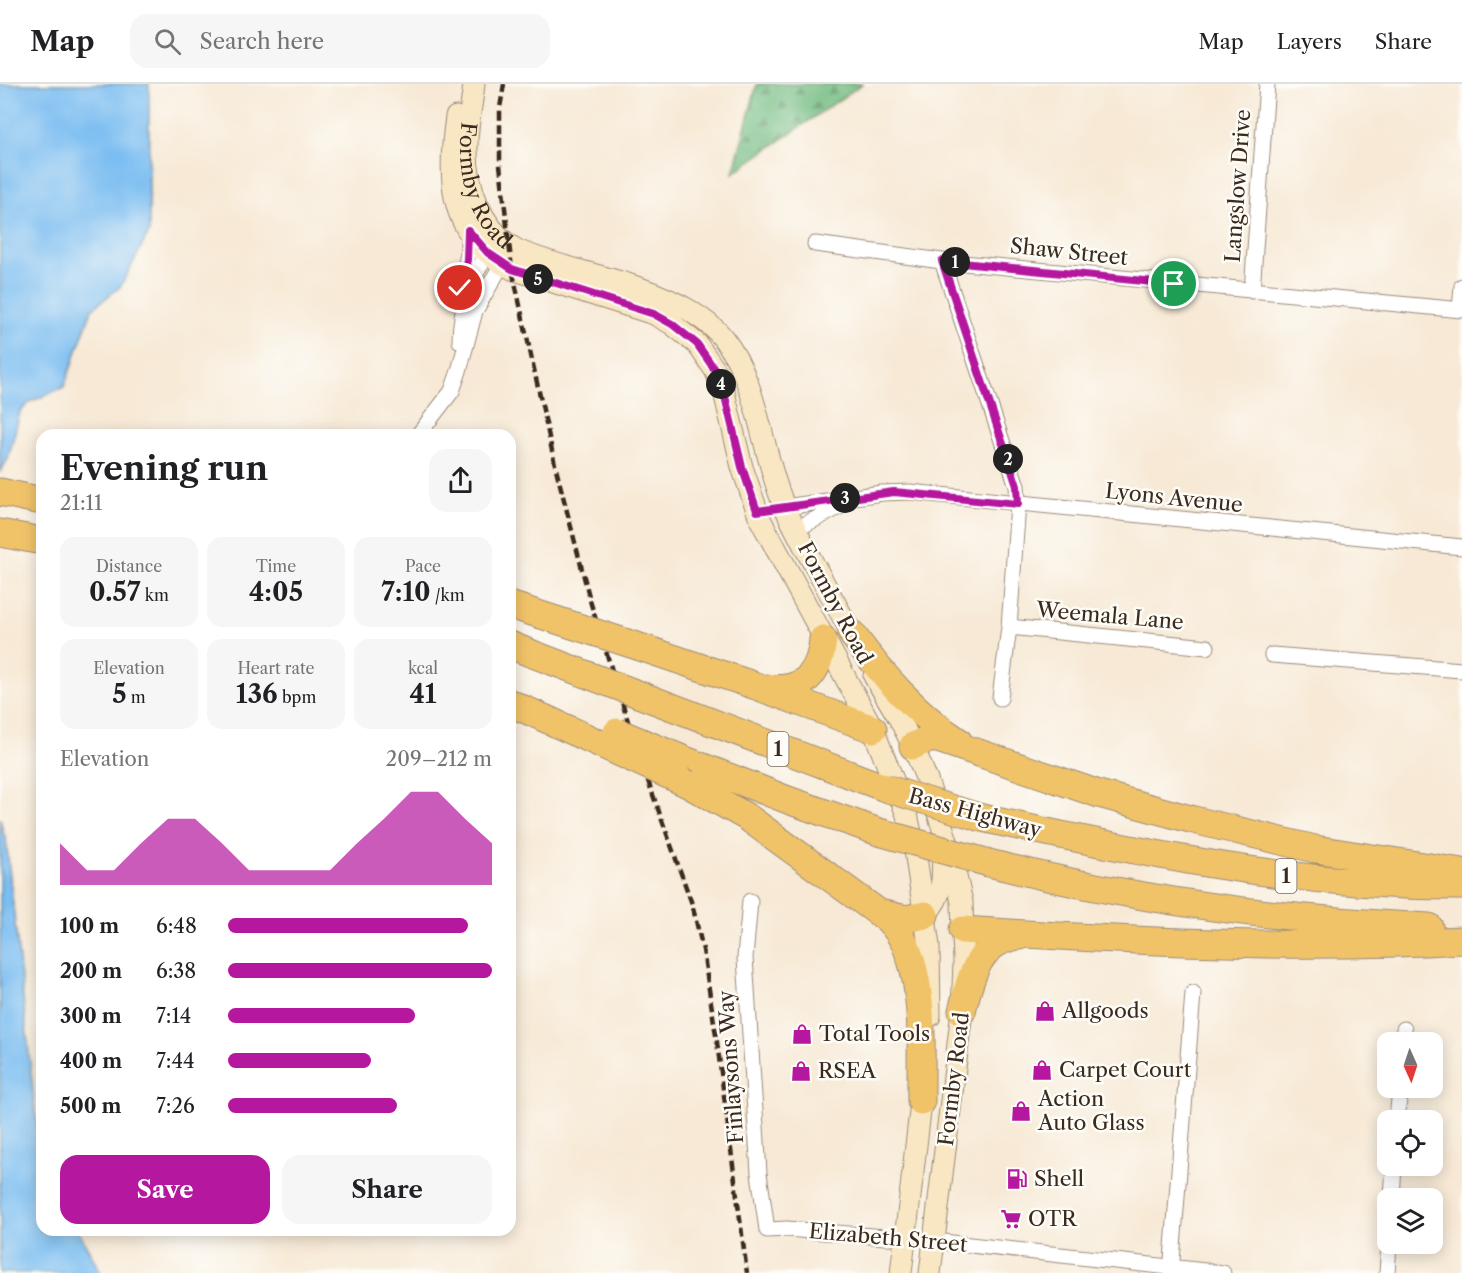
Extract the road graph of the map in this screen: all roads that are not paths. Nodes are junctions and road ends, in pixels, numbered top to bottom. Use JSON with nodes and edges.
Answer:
{"nodes":[{"id":1,"x":468,"y":84,"type":"edge"},
{"id":2,"x":474,"y":84,"type":"edge"},
{"id":3,"x":1267,"y":84,"type":"edge"},
{"id":4,"x":468,"y":230,"type":"junction"},
{"id":5,"x":815,"y":244,"type":"dead end"},
{"id":6,"x":499,"y":249,"type":"junction"},
{"id":7,"x":942,"y":261,"type":"junction"},
{"id":8,"x":1462,"y":286,"type":"edge"},
{"id":9,"x":1252,"y":291,"type":"junction"},
{"id":10,"x":1461,"y":310,"type":"edge"},
{"id":11,"x":460,"y":330,"type":"junction"},
{"id":12,"x":723,"y":337,"type":"junction"},
{"id":13,"x":705,"y":354,"type":"junction"},
{"id":14,"x":459,"y":371,"type":"junction"},
{"id":15,"x":423,"y":429,"type":"edge"},
{"id":16,"x":2,"y":492,"type":"edge"},
{"id":17,"x":882,"y":493,"type":"junction"},
{"id":18,"x":36,"y":498,"type":"edge"},
{"id":19,"x":1018,"y":504,"type":"junction"},
{"id":20,"x":785,"y":507,"type":"junction"},
{"id":21,"x":757,"y":511,"type":"junction"},
{"id":22,"x":796,"y":529,"type":"junction"},
{"id":23,"x":0,"y":533,"type":"edge"},
{"id":24,"x":770,"y":540,"type":"junction"},
{"id":25,"x":36,"y":541,"type":"edge"},
{"id":26,"x":1462,"y":547,"type":"edge"},
{"id":27,"x":516,"y":607,"type":"edge"},
{"id":28,"x":1009,"y":627,"type":"junction"},
{"id":29,"x":852,"y":634,"type":"junction"},
{"id":30,"x":824,"y":639,"type":"junction"},
{"id":31,"x":1207,"y":646,"type":"dead end"},
{"id":32,"x":520,"y":649,"type":"edge"},
{"id":33,"x":1272,"y":655,"type":"dead end"},
{"id":34,"x":1462,"y":670,"type":"edge"},
{"id":35,"x":756,"y":686,"type":"junction"},
{"id":36,"x":516,"y":694,"type":"edge"},
{"id":37,"x":1000,"y":698,"type":"dead end"},
{"id":38,"x":516,"y":704,"type":"edge"},
{"id":39,"x":544,"y":710,"type":"junction"},
{"id":40,"x":873,"y":729,"type":"junction"},
{"id":41,"x":913,"y":746,"type":"junction"},
{"id":42,"x":990,"y":755,"type":"junction"},
{"id":43,"x":907,"y":815,"type":"junction"},
{"id":44,"x":941,"y":822,"type":"junction"},
{"id":45,"x":1462,"y":872,"type":"edge"},
{"id":46,"x":1462,"y":886,"type":"edge"},
{"id":47,"x":750,"y":901,"type":"dead end"},
{"id":48,"x":929,"y":911,"type":"junction"},
{"id":49,"x":879,"y":913,"type":"junction"},
{"id":50,"x":1462,"y":927,"type":"edge"},
{"id":51,"x":963,"y":930,"type":"junction"},
{"id":52,"x":1030,"y":935,"type":"junction"},
{"id":53,"x":1462,"y":940,"type":"edge"},
{"id":54,"x":1193,"y":993,"type":"dead end"},
{"id":55,"x":962,"y":1011,"type":"junction"},
{"id":56,"x":921,"y":1101,"type":"junction"},
{"id":57,"x":766,"y":1230,"type":"joint"},
{"id":58,"x":905,"y":1240,"type":"junction"},
{"id":59,"x":934,"y":1241,"type":"junction"},
{"id":60,"x":1388,"y":1254,"type":"edge"},
{"id":61,"x":1171,"y":1270,"type":"edge"},
{"id":62,"x":900,"y":1273,"type":"edge"},
{"id":63,"x":930,"y":1273,"type":"edge"},
{"id":64,"x":1223,"y":1273,"type":"edge"},
{"id":65,"x":1387,"y":1273,"type":"edge"}],
"edges":[{"from":1,"to":4,"type":"main road","name":"Formby Road"},
{"from":2,"to":6,"type":"main road","name":"Formby Road"},
{"from":3,"to":9,"type":"street","name":"Langslow Drive"},
{"from":4,"to":6,"type":"main road","name":"Formby Road"},
{"from":4,"to":11,"type":"street"},
{"from":5,"to":7,"type":"street","name":"Shaw Street"},
{"from":6,"to":11,"type":"street"},
{"from":6,"to":12,"type":"main road","name":"Formby Road"},
{"from":6,"to":13,"type":"main road","name":"Formby Road"},
{"from":6,"to":14,"type":"street"},
{"from":7,"to":9,"type":"street","name":"Shaw Street"},
{"from":7,"to":19,"type":"street"},
{"from":8,"to":10,"type":"street"},
{"from":9,"to":10,"type":"street","name":"Shaw Street"},
{"from":11,"to":14,"type":"street"},
{"from":12,"to":13,"type":"main road"},
{"from":12,"to":20,"type":"main road","name":"Formby Road"},
{"from":13,"to":21,"type":"main road","name":"Formby Road"},
{"from":14,"to":15,"type":"street"},
{"from":16,"to":18,"type":"highway"},
{"from":17,"to":19,"type":"street","name":"Lyons Avenue"},
{"from":17,"to":20,"type":"street","name":"Lyons Avenue"},
{"from":17,"to":22,"type":"street","name":"Lyons Avenue"},
{"from":19,"to":26,"type":"street","name":"Lyons Avenue"},
{"from":19,"to":28,"type":"street"},
{"from":20,"to":21,"type":"main road"},
{"from":20,"to":22,"type":"main road","name":"Formby Road"},
{"from":21,"to":24,"type":"main road","name":"Formby Road"},
{"from":22,"to":24,"type":"main road"},
{"from":22,"to":29,"type":"main road","name":"Formby Road"},
{"from":23,"to":25,"type":"highway"},
{"from":24,"to":30,"type":"main road","name":"Formby Road"},
{"from":27,"to":35,"type":"highway","bridge":true},
{"from":28,"to":31,"type":"street","name":"Weemala Lane"},
{"from":28,"to":37,"type":"street"},
{"from":29,"to":41,"type":"main road","name":"Formby Road"},
{"from":29,"to":42,"type":"highway"},
{"from":30,"to":35,"type":"highway"},
{"from":30,"to":40,"type":"main road","name":"Formby Road"},
{"from":32,"to":46,"type":"highway","name":"Bass Highway","number":"1","bridge":true},
{"from":33,"to":34,"type":"street"},
{"from":35,"to":40,"type":"highway"},
{"from":36,"to":39,"type":"highway","name":"Bass Highway","number":"1"},
{"from":38,"to":39,"type":"highway"},
{"from":39,"to":49,"type":"highway","bridge":true},
{"from":39,"to":50,"type":"highway","name":"Bass Highway","number":"1","bridge":true},
{"from":40,"to":41,"type":"main road"},
{"from":40,"to":43,"type":"main road","name":"Formby Road"},
{"from":41,"to":42,"type":"highway"},
{"from":41,"to":43,"type":"main road"},
{"from":41,"to":44,"type":"main road","name":"Formby Road"},
{"from":42,"to":45,"type":"highway"},
{"from":43,"to":48,"type":"main road","name":"Formby Road"},
{"from":44,"to":48,"type":"main road"},
{"from":44,"to":51,"type":"main road","name":"Formby Road"},
{"from":47,"to":57,"type":"street","name":"Finlaysons Way"},
{"from":48,"to":49,"type":"highway"},
{"from":48,"to":51,"type":"main road"},
{"from":48,"to":56,"type":"main road","name":"Formby Road"},
{"from":49,"to":56,"type":"highway"},
{"from":51,"to":52,"type":"highway"},
{"from":51,"to":55,"type":"main road","name":"Formby Road"},
{"from":52,"to":53,"type":"highway"},
{"from":52,"to":55,"type":"highway"},
{"from":54,"to":61,"type":"street"},
{"from":55,"to":59,"type":"main road","name":"Formby Road"},
{"from":56,"to":58,"type":"main road","name":"Formby Road"},
{"from":57,"to":58,"type":"street","name":"Elizabeth Street"},
{"from":58,"to":59,"type":"main road","name":"Elizabeth Street"},
{"from":58,"to":62,"type":"main road","name":"Formby Road"},
{"from":59,"to":61,"type":"street","name":"Elizabeth Street"},
{"from":59,"to":63,"type":"main road","name":"Formby Road"},
{"from":60,"to":65,"type":"street"},
{"from":61,"to":64,"type":"street","name":"Elizabeth Street"}]}
